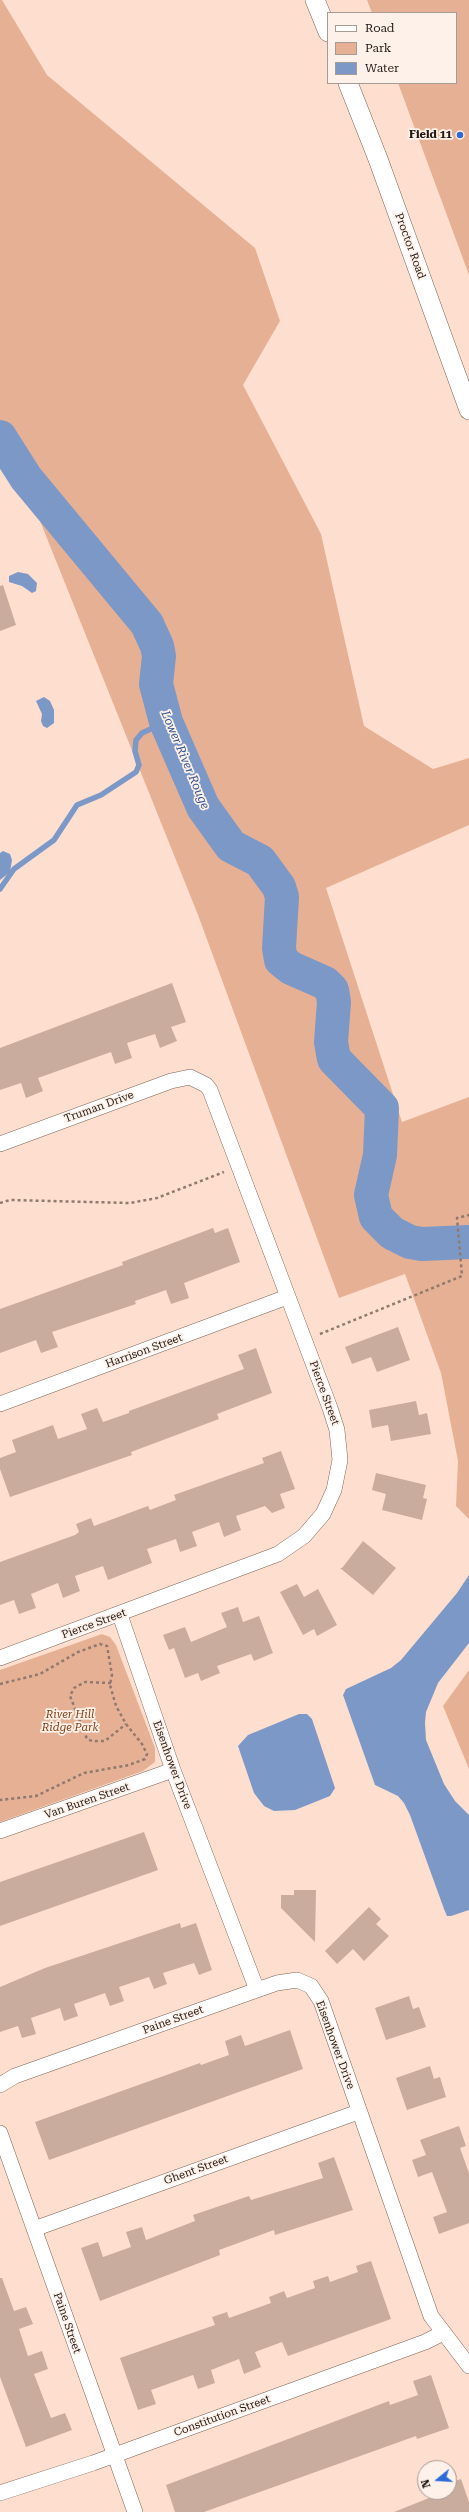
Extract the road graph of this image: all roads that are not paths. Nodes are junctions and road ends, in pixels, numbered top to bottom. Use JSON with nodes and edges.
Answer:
{"nodes":[{"id":1,"x":315,"y":0,"type":"edge"},
{"id":2,"x":327,"y":30,"type":"edge"},
{"id":3,"x":348,"y":84,"type":"edge"},
{"id":4,"x":469,"y":410,"type":"edge"},
{"id":5,"x":199,"y":1080,"type":"joint"},
{"id":6,"x":0,"y":1144,"type":"edge"},
{"id":7,"x":287,"y":1297,"type":"junction"},
{"id":8,"x":0,"y":1404,"type":"edge"},
{"id":9,"x":120,"y":1615,"type":"junction"},
{"id":10,"x":0,"y":1658,"type":"edge"},
{"id":11,"x":173,"y":1770,"type":"junction"},
{"id":12,"x":0,"y":1831,"type":"edge"},
{"id":13,"x":257,"y":1990,"type":"junction"},
{"id":14,"x":0,"y":2084,"type":"edge"},
{"id":15,"x":358,"y":2112,"type":"junction"},
{"id":16,"x":0,"y":2133,"type":"edge"},
{"id":17,"x":34,"y":2228,"type":"junction"},
{"id":18,"x":443,"y":2333,"type":"junction"},
{"id":19,"x":469,"y":2366,"type":"edge"},
{"id":20,"x":113,"y":2456,"type":"junction"},
{"id":21,"x":0,"y":2493,"type":"edge"},
{"id":22,"x":135,"y":2512,"type":"edge"}],
"edges":[{"from":1,"to":2,"type":"street"},
{"from":3,"to":4,"type":"street","name":"Proctor Road"},
{"from":5,"to":6,"type":"street","name":"Truman Drive"},
{"from":5,"to":7,"type":"street","name":"Pierce Street"},
{"from":7,"to":8,"type":"street","name":"Harrison Street"},
{"from":7,"to":9,"type":"street","name":"Pierce Street"},
{"from":9,"to":10,"type":"street","name":"Pierce Street"},
{"from":9,"to":11,"type":"street","name":"Eisenhower Drive"},
{"from":11,"to":12,"type":"street","name":"Van Buren Street"},
{"from":11,"to":13,"type":"street","name":"Eisenhower Drive"},
{"from":13,"to":14,"type":"street","name":"Paine Street"},
{"from":13,"to":15,"type":"street","name":"Eisenhower Drive"},
{"from":15,"to":17,"type":"street","name":"Ghent Street"},
{"from":15,"to":18,"type":"street","name":"Eisenhower Drive"},
{"from":16,"to":17,"type":"street","name":"Paine Street"},
{"from":17,"to":20,"type":"street","name":"Paine Street"},
{"from":18,"to":19,"type":"street","name":"Eisenhower Drive"},
{"from":18,"to":20,"type":"street","name":"Constitution Street"},
{"from":20,"to":21,"type":"street","name":"Constitution Street"},
{"from":20,"to":22,"type":"street","name":"Paine Street"}]}
